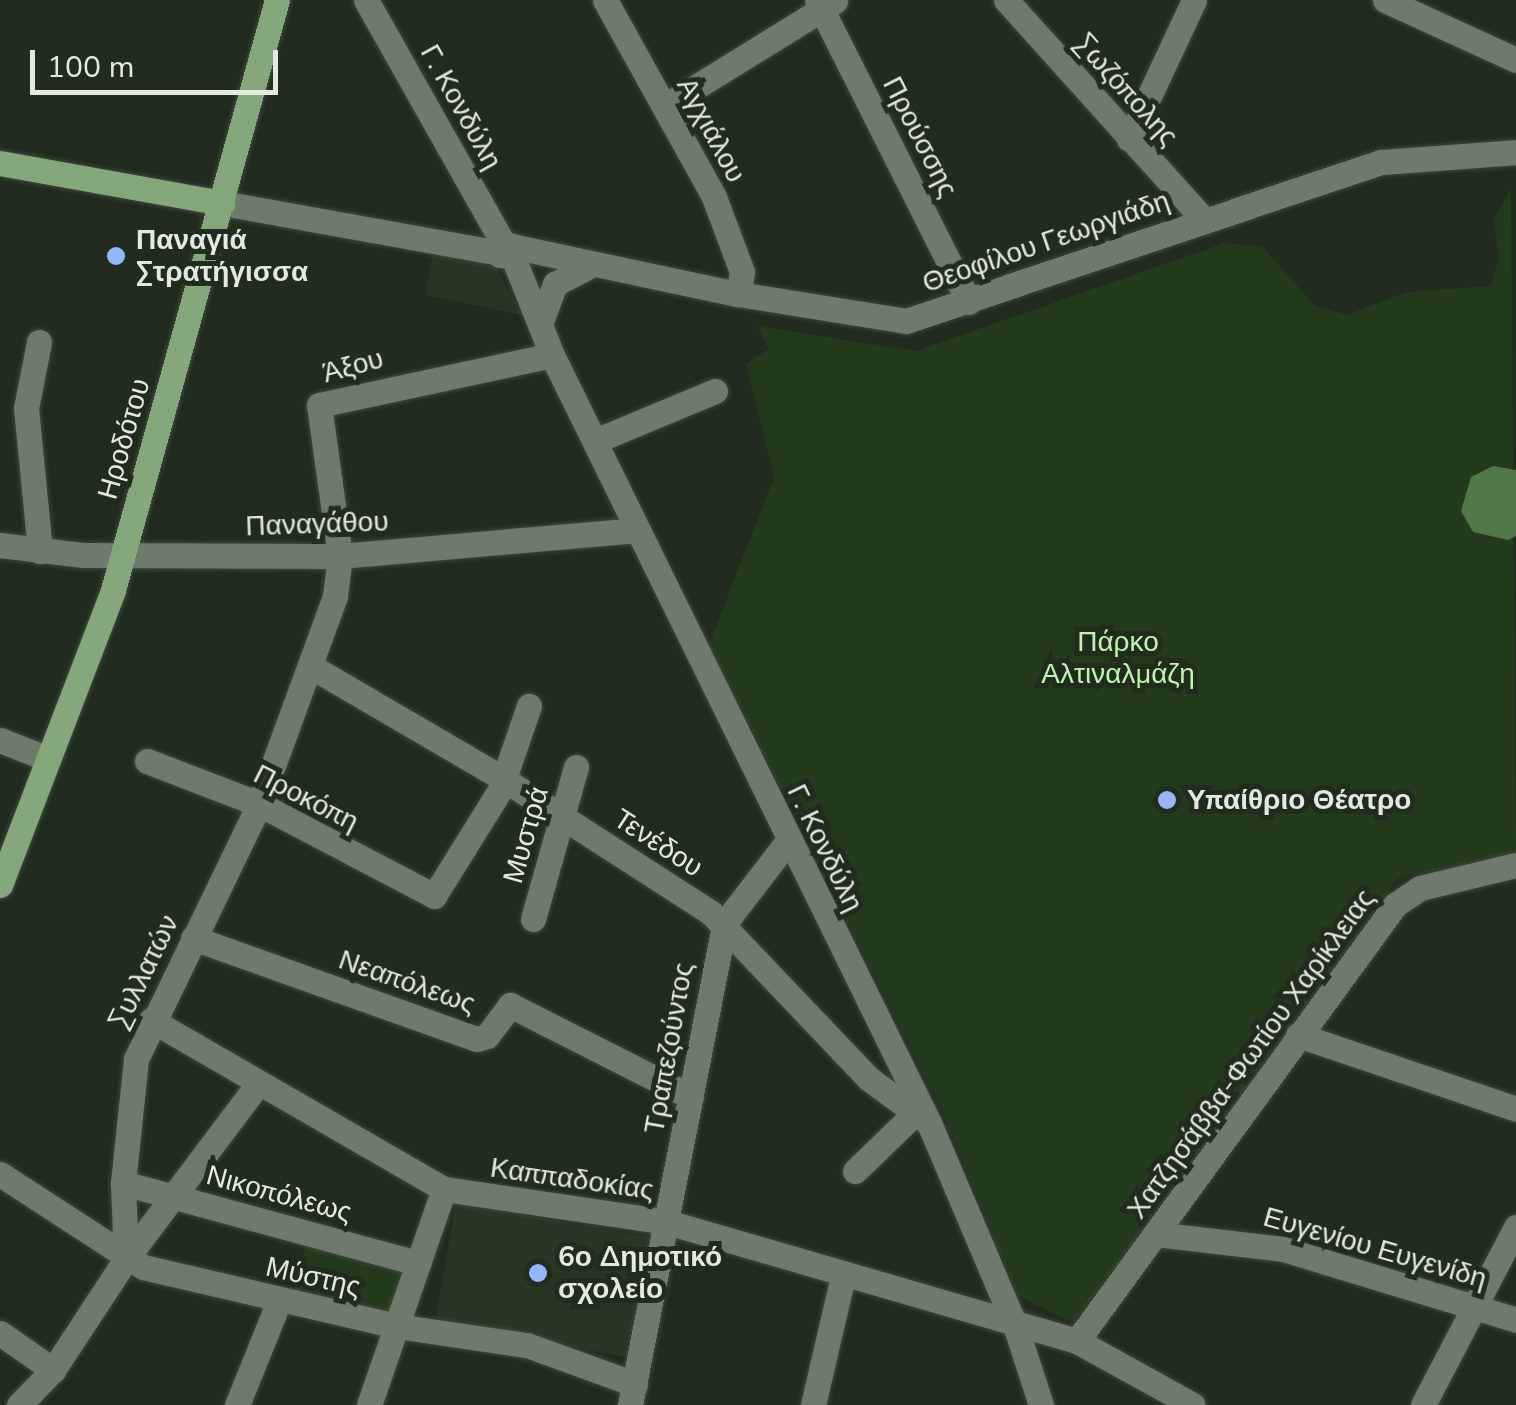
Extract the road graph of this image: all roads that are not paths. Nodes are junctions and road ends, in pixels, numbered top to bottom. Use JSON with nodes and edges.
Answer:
{"nodes":[{"id":1,"x":278,"y":0,"type":"edge"},
{"id":2,"x":366,"y":0,"type":"edge"},
{"id":3,"x":605,"y":0,"type":"edge"},
{"id":4,"x":1006,"y":0,"type":"edge"},
{"id":5,"x":1194,"y":0,"type":"edge"},
{"id":6,"x":1385,"y":0,"type":"edge"},
{"id":7,"x":825,"y":3,"type":"edge"},
{"id":8,"x":1516,"y":60,"type":"edge"},
{"id":9,"x":665,"y":106,"type":"junction"},
{"id":10,"x":1129,"y":139,"type":"junction"},
{"id":11,"x":1516,"y":152,"type":"edge"},
{"id":12,"x":0,"y":163,"type":"edge"},
{"id":13,"x":222,"y":203,"type":"junction"},
{"id":14,"x":1203,"y":219,"type":"junction"},
{"id":15,"x":507,"y":251,"type":"junction"},
{"id":16,"x":591,"y":265,"type":"junction"},
{"id":17,"x":738,"y":294,"type":"junction"},
{"id":18,"x":969,"y":302,"type":"junction"},
{"id":19,"x":540,"y":325,"type":"junction"},
{"id":20,"x":39,"y":342,"type":"dead end"},
{"id":21,"x":552,"y":355,"type":"junction"},
{"id":22,"x":714,"y":392,"type":"dead end"},
{"id":23,"x":595,"y":441,"type":"junction"},
{"id":24,"x":636,"y":530,"type":"junction"},
{"id":25,"x":0,"y":544,"type":"edge"},
{"id":26,"x":40,"y":551,"type":"junction"},
{"id":27,"x":122,"y":556,"type":"junction"},
{"id":28,"x":340,"y":556,"type":"junction"},
{"id":29,"x":312,"y":667,"type":"junction"},
{"id":30,"x":530,"y":706,"type":"dead end"},
{"id":31,"x":0,"y":740,"type":"edge"},
{"id":32,"x":48,"y":758,"type":"junction"},
{"id":33,"x":147,"y":761,"type":"dead end"},
{"id":34,"x":576,"y":766,"type":"dead end"},
{"id":35,"x":505,"y":780,"type":"junction"},
{"id":36,"x":259,"y":804,"type":"junction"},
{"id":37,"x":562,"y":816,"type":"junction"},
{"id":38,"x":788,"y":840,"type":"junction"},
{"id":39,"x":1514,"y":867,"type":"edge"},
{"id":40,"x":0,"y":885,"type":"edge"},
{"id":41,"x":534,"y":919,"type":"dead end"},
{"id":42,"x":724,"y":924,"type":"junction"},
{"id":43,"x":193,"y":938,"type":"junction"},
{"id":44,"x":151,"y":1020,"type":"junction"},
{"id":45,"x":1298,"y":1035,"type":"junction"},
{"id":46,"x":258,"y":1085,"type":"junction"},
{"id":47,"x":691,"y":1097,"type":"junction"},
{"id":48,"x":1516,"y":1109,"type":"edge"},
{"id":49,"x":921,"y":1119,"type":"junction"},
{"id":50,"x":856,"y":1171,"type":"dead end"},
{"id":51,"x":0,"y":1176,"type":"edge"},
{"id":52,"x":124,"y":1183,"type":"junction"},
{"id":53,"x":444,"y":1189,"type":"junction"},
{"id":54,"x":176,"y":1198,"type":"junction"},
{"id":55,"x":667,"y":1222,"type":"junction"},
{"id":56,"x":1516,"y":1228,"type":"edge"},
{"id":57,"x":1156,"y":1234,"type":"junction"},
{"id":58,"x":126,"y":1259,"type":"junction"},
{"id":59,"x":418,"y":1263,"type":"junction"},
{"id":60,"x":843,"y":1276,"type":"junction"},
{"id":61,"x":279,"y":1301,"type":"junction"},
{"id":62,"x":1477,"y":1306,"type":"junction"},
{"id":63,"x":1516,"y":1320,"type":"edge"},
{"id":64,"x":396,"y":1326,"type":"junction"},
{"id":65,"x":1016,"y":1328,"type":"junction"},
{"id":66,"x":0,"y":1333,"type":"edge"},
{"id":67,"x":1078,"y":1341,"type":"junction"},
{"id":68,"x":53,"y":1370,"type":"junction"},
{"id":69,"x":632,"y":1395,"type":"edge"},
{"id":70,"x":20,"y":1405,"type":"edge"},
{"id":71,"x":236,"y":1405,"type":"edge"},
{"id":72,"x":369,"y":1405,"type":"edge"},
{"id":73,"x":813,"y":1405,"type":"edge"},
{"id":74,"x":1040,"y":1405,"type":"edge"},
{"id":75,"x":1192,"y":1405,"type":"edge"},
{"id":76,"x":1423,"y":1405,"type":"edge"}],
"edges":[{"from":1,"to":13,"type":"main road","name":"Ηροδότου"},
{"from":2,"to":15,"type":"street","name":"Γ. Κονδύλη"},
{"from":3,"to":9,"type":"street","name":"Αγχιάλου"},
{"from":4,"to":10,"type":"street","name":"Σωζόπολης"},
{"from":5,"to":10,"type":"street"},
{"from":6,"to":8,"type":"street"},
{"from":7,"to":9,"type":"street"},
{"from":7,"to":18,"type":"street","name":"Προύσσης"},
{"from":9,"to":17,"type":"street","name":"Αγχιάλου"},
{"from":10,"to":14,"type":"street","name":"Σωζόπολης"},
{"from":11,"to":14,"type":"street","name":"Θεοφίλου Γεωργιάδη"},
{"from":12,"to":13,"type":"main road"},
{"from":13,"to":15,"type":"street","name":"Θεοφίλου Γεωργιάδη"},
{"from":13,"to":27,"type":"main road","name":"Ηροδότου"},
{"from":14,"to":18,"type":"street","name":"Θεοφίλου Γεωργιάδη"},
{"from":15,"to":16,"type":"street","name":"Θεοφίλου Γεωργιάδη"},
{"from":15,"to":19,"type":"street","name":"Γ. Κονδύλη"},
{"from":16,"to":17,"type":"street","name":"Θεοφίλου Γεωργιάδη"},
{"from":16,"to":19,"type":"street"},
{"from":17,"to":18,"type":"street","name":"Θεοφίλου Γεωργιάδη"},
{"from":19,"to":21,"type":"street","name":"Γ. Κονδύλη"},
{"from":20,"to":26,"type":"street"},
{"from":21,"to":23,"type":"street","name":"Γ. Κονδύλη"},
{"from":21,"to":28,"type":"street","name":"Άξου"},
{"from":22,"to":23,"type":"street"},
{"from":23,"to":24,"type":"street","name":"Γ. Κονδύλη"},
{"from":24,"to":28,"type":"street","name":"Παναγάθου"},
{"from":24,"to":38,"type":"street","name":"Γ. Κονδύλη"},
{"from":25,"to":26,"type":"street","name":"Παναγάθου"},
{"from":26,"to":27,"type":"street","name":"Παναγάθου"},
{"from":27,"to":28,"type":"street","name":"Παναγάθου"},
{"from":27,"to":32,"type":"main road","name":"Ηροδότου"},
{"from":28,"to":29,"type":"street","name":"Συλλατών"},
{"from":29,"to":35,"type":"street","name":"Τενέδου"},
{"from":29,"to":36,"type":"street","name":"Συλλατών"},
{"from":30,"to":35,"type":"street"},
{"from":31,"to":32,"type":"street"},
{"from":32,"to":40,"type":"main road","name":"Ηροδότου"},
{"from":33,"to":36,"type":"street","name":"Προκόπη"},
{"from":34,"to":37,"type":"street","name":"Μυστρά"},
{"from":35,"to":36,"type":"street","name":"Προκόπη"},
{"from":35,"to":37,"type":"street","name":"Τενέδου"},
{"from":36,"to":43,"type":"street","name":"Συλλατών"},
{"from":37,"to":41,"type":"street","name":"Μυστρά"},
{"from":37,"to":42,"type":"street","name":"Τενέδου"},
{"from":38,"to":42,"type":"street","name":"Τραπεζούντος"},
{"from":38,"to":49,"type":"street","name":"Γ. Κονδύλη"},
{"from":39,"to":45,"type":"street","name":"Χατζησάββα-Φωτίου Χαρίκλειας"},
{"from":42,"to":47,"type":"street","name":"Τραπεζούντος"},
{"from":42,"to":49,"type":"street","name":"Τενέδου"},
{"from":43,"to":44,"type":"street","name":"Συλλατών"},
{"from":43,"to":47,"type":"street","name":"Νεαπόλεως"},
{"from":44,"to":46,"type":"street","name":"Καππαδοκίας"},
{"from":44,"to":52,"type":"street","name":"Συλλατών"},
{"from":45,"to":48,"type":"street"},
{"from":45,"to":57,"type":"street","name":"Χατζησάββα-Φωτίου Χαρίκλειας"},
{"from":46,"to":53,"type":"street","name":"Καππαδοκίας"},
{"from":46,"to":54,"type":"street"},
{"from":47,"to":55,"type":"street","name":"Τραπεζούντος"},
{"from":49,"to":50,"type":"street"},
{"from":49,"to":65,"type":"street","name":"Γ. Κονδύλη"},
{"from":51,"to":58,"type":"street","name":"Μύστης"},
{"from":52,"to":54,"type":"street","name":"Νικοπόλεως"},
{"from":52,"to":58,"type":"street","name":"Συλλατών"},
{"from":53,"to":55,"type":"street","name":"Καππαδοκίας"},
{"from":53,"to":59,"type":"street"},
{"from":54,"to":58,"type":"street"},
{"from":54,"to":59,"type":"street","name":"Νικοπόλεως"},
{"from":55,"to":60,"type":"street","name":"Καππαδοκίας"},
{"from":55,"to":69,"type":"street","name":"Τραπεζούντος"},
{"from":56,"to":62,"type":"street"},
{"from":57,"to":62,"type":"street","name":"Ευγενίου Ευγενίδη"},
{"from":57,"to":67,"type":"street","name":"Χατζησάββα-Φωτίου Χαρίκλειας"},
{"from":58,"to":61,"type":"street","name":"Μύστης"},
{"from":58,"to":68,"type":"street"},
{"from":59,"to":64,"type":"street"},
{"from":60,"to":65,"type":"street","name":"Καππαδοκίας"},
{"from":60,"to":73,"type":"street"},
{"from":61,"to":64,"type":"street","name":"Μύστης"},
{"from":61,"to":71,"type":"street"},
{"from":62,"to":63,"type":"street","name":"Ευγενίου Ευγενίδη"},
{"from":62,"to":76,"type":"street"},
{"from":64,"to":69,"type":"street","name":"Μύστης"},
{"from":64,"to":72,"type":"street"},
{"from":65,"to":67,"type":"street","name":"Καππαδοκίας"},
{"from":65,"to":74,"type":"street","name":"Γ. Κονδύλη"},
{"from":66,"to":68,"type":"street"},
{"from":67,"to":75,"type":"street","name":"Καππαδοκίας"},
{"from":68,"to":70,"type":"street"}]}
